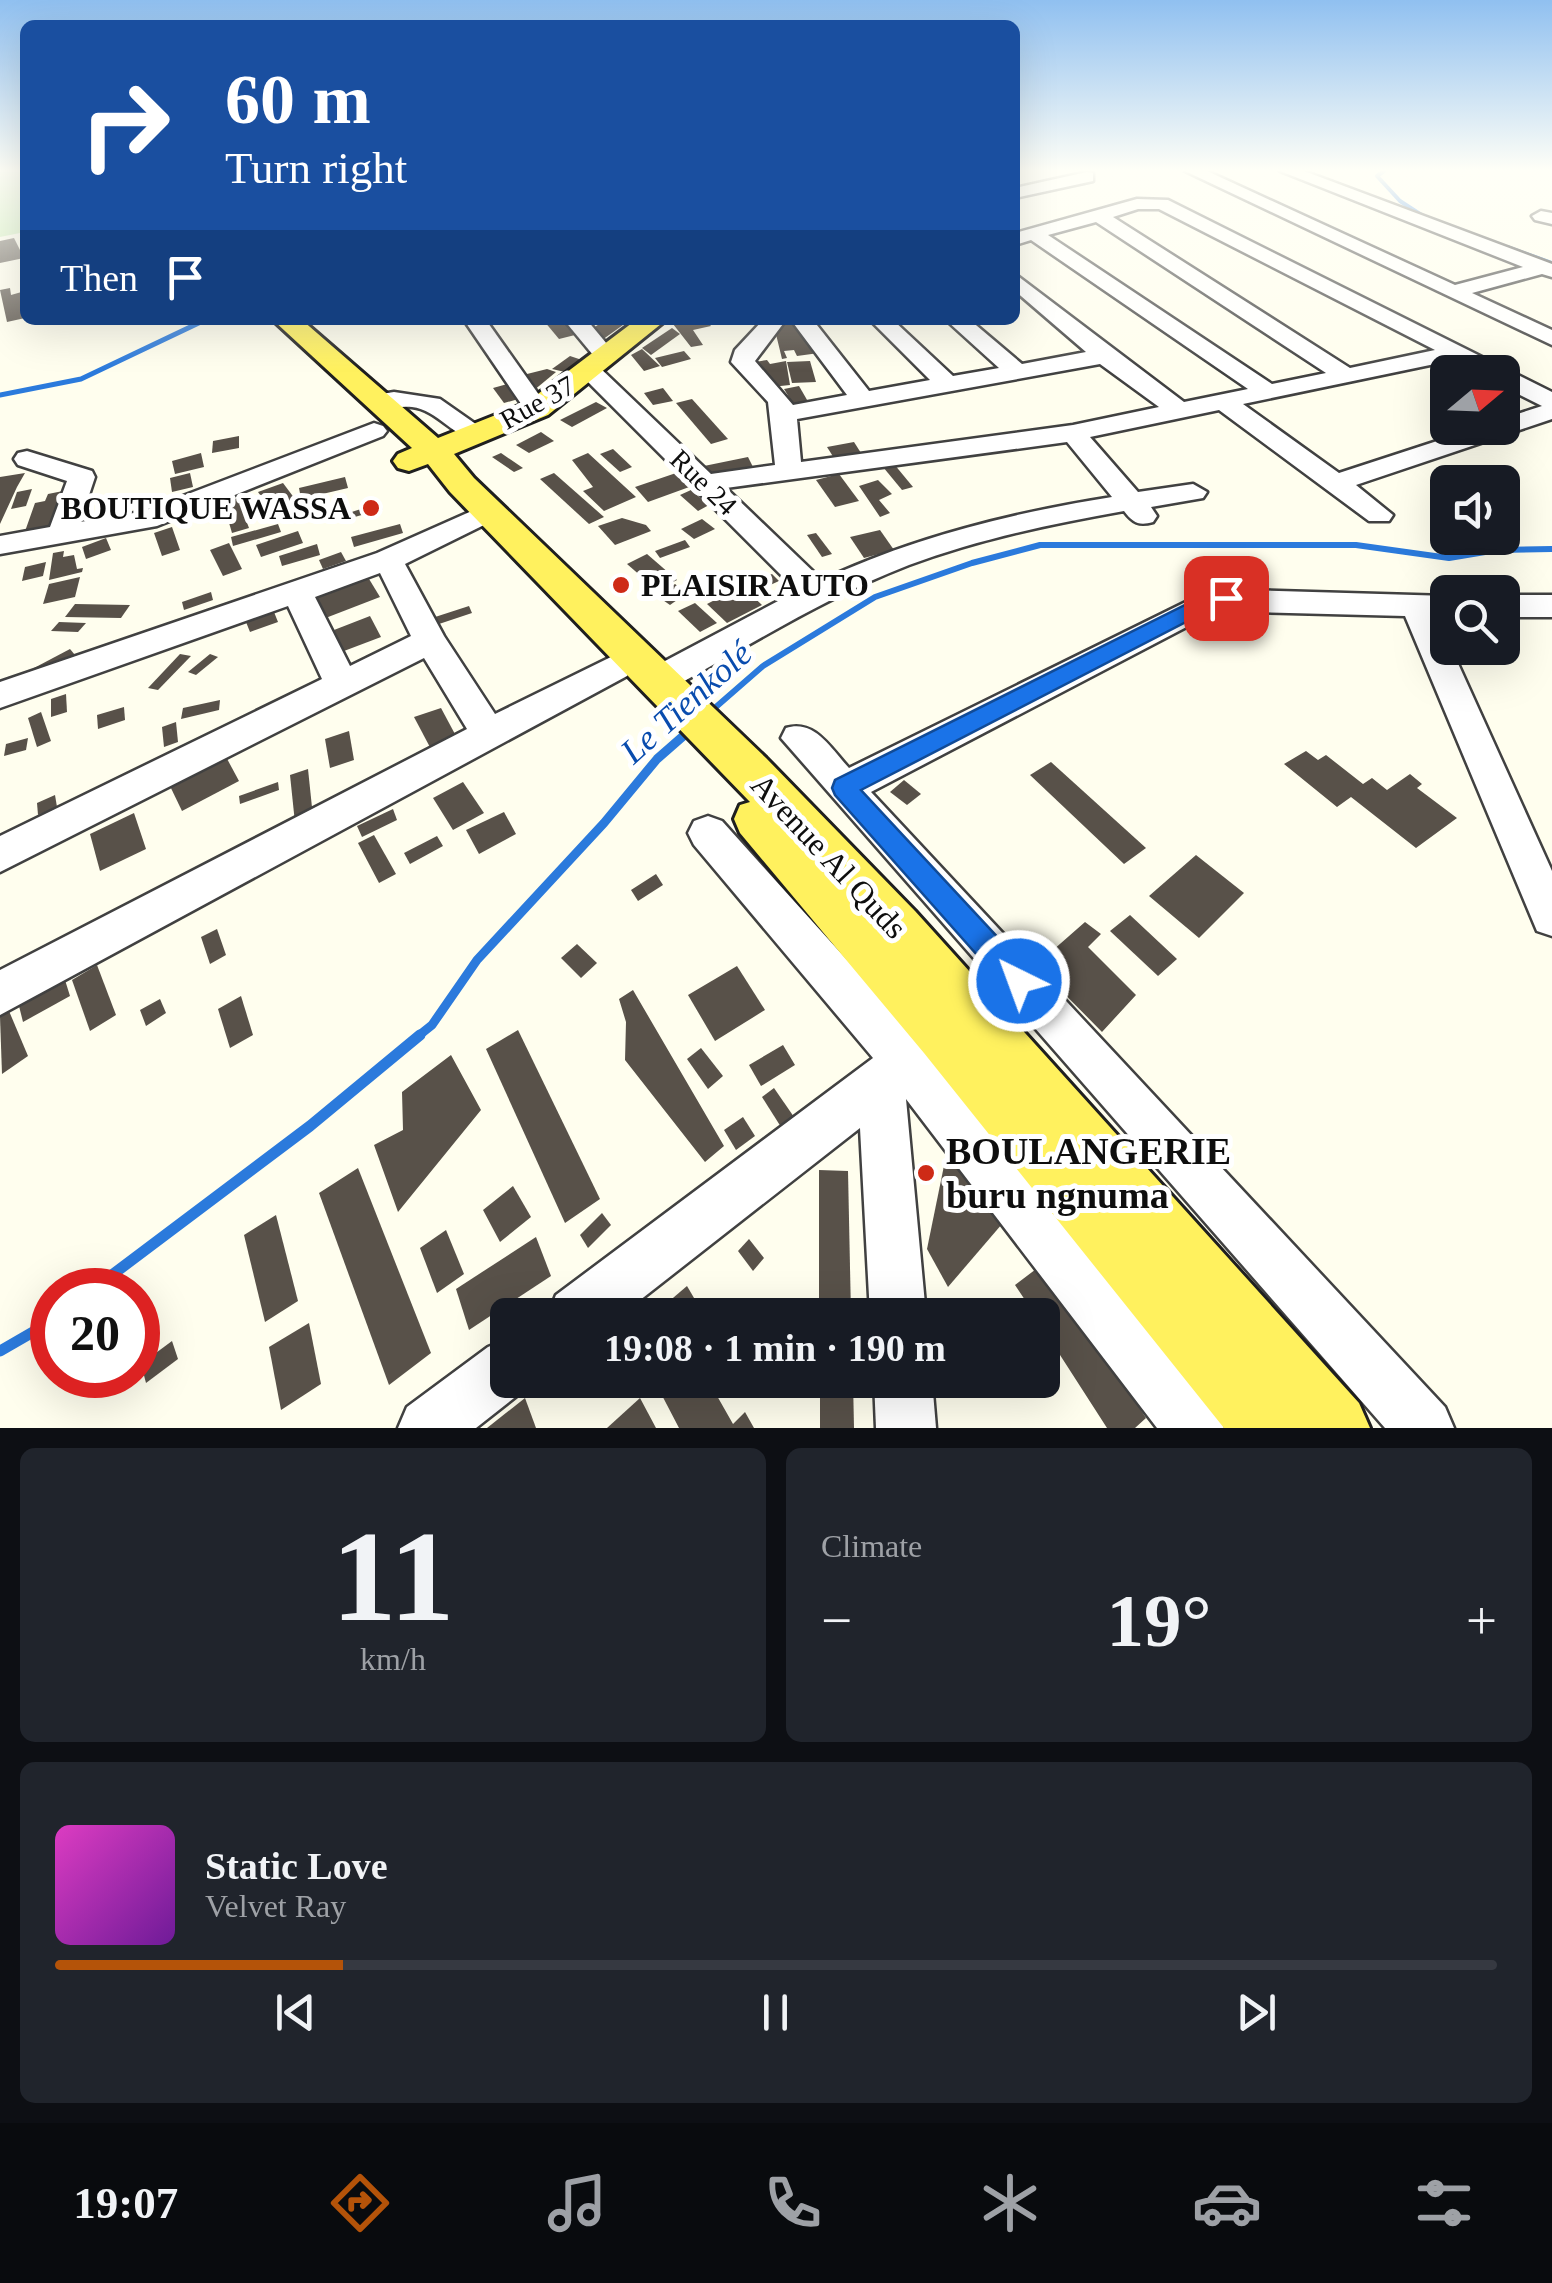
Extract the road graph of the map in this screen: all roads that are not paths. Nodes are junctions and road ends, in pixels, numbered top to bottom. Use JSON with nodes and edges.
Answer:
{"nodes":[{"id":1,"x":1026,"y":238,"type":"edge"},
{"id":2,"x":1132,"y":238,"type":"edge"},
{"id":3,"x":1224,"y":238,"type":"edge"},
{"id":4,"x":1237,"y":238,"type":"edge"},
{"id":5,"x":1333,"y":238,"type":"edge"},
{"id":6,"x":1462,"y":238,"type":"edge"},
{"id":7,"x":1228,"y":240,"type":"junction"},
{"id":8,"x":1546,"y":270,"type":"edge"},
{"id":9,"x":1186,"y":271,"type":"junction"},
{"id":10,"x":1020,"y":284,"type":"edge"},
{"id":11,"x":1115,"y":287,"type":"junction"},
{"id":12,"x":1452,"y":292,"type":"junction"},
{"id":13,"x":258,"y":325,"type":"edge"},
{"id":14,"x":291,"y":325,"type":"edge"},
{"id":15,"x":478,"y":325,"type":"edge"},
{"id":16,"x":578,"y":325,"type":"edge"},
{"id":17,"x":647,"y":325,"type":"edge"},
{"id":18,"x":771,"y":325,"type":"edge"},
{"id":19,"x":806,"y":325,"type":"edge"},
{"id":20,"x":885,"y":325,"type":"edge"},
{"id":21,"x":962,"y":325,"type":"edge"},
{"id":22,"x":1552,"y":338,"type":"edge"},
{"id":23,"x":1457,"y":352,"type":"junction"},
{"id":24,"x":1463,"y":355,"type":"edge"},
{"id":25,"x":1104,"y":356,"type":"junction"},
{"id":26,"x":598,"y":363,"type":"junction"},
{"id":27,"x":1017,"y":372,"type":"junction"},
{"id":28,"x":1347,"y":376,"type":"junction"},
{"id":29,"x":948,"y":384,"type":"junction"},
{"id":30,"x":1520,"y":385,"type":"edge"},
{"id":31,"x":1270,"y":393,"type":"junction"},
{"id":32,"x":862,"y":400,"type":"junction"},
{"id":33,"x":1224,"y":402,"type":"junction"},
{"id":34,"x":1552,"y":402,"type":"edge"},
{"id":35,"x":537,"y":409,"type":"junction"},
{"id":36,"x":1180,"y":412,"type":"junction"},
{"id":37,"x":1552,"y":412,"type":"edge"},
{"id":38,"x":784,"y":414,"type":"junction"},
{"id":39,"x":376,"y":416,"type":"junction"},
{"id":40,"x":1073,"y":433,"type":"junction"},
{"id":41,"x":477,"y":434,"type":"junction"},
{"id":42,"x":421,"y":457,"type":"junction"},
{"id":43,"x":27,"y":459,"type":"dead end"},
{"id":44,"x":790,"y":472,"type":"junction"},
{"id":45,"x":704,"y":482,"type":"junction"},
{"id":46,"x":1336,"y":483,"type":"junction"},
{"id":47,"x":1193,"y":492,"type":"dead end"},
{"id":48,"x":1138,"y":509,"type":"junction"},
{"id":49,"x":1379,"y":514,"type":"dead end"},
{"id":50,"x":474,"y":519,"type":"junction"},
{"id":51,"x":62,"y":534,"type":"junction"},
{"id":52,"x":0,"y":545,"type":"edge"},
{"id":53,"x":388,"y":560,"type":"junction"},
{"id":54,"x":296,"y":592,"type":"junction"},
{"id":55,"x":817,"y":592,"type":"junction"},
{"id":56,"x":1520,"y":606,"type":"edge"},
{"id":57,"x":1552,"y":606,"type":"edge"},
{"id":58,"x":1430,"y":607,"type":"edge"},
{"id":59,"x":430,"y":641,"type":"junction"},
{"id":60,"x":1455,"y":665,"type":"edge"},
{"id":61,"x":615,"y":668,"type":"junction"},
{"id":62,"x":342,"y":685,"type":"junction"},
{"id":63,"x":0,"y":694,"type":"edge"},
{"id":64,"x":668,"y":700,"type":"junction"},
{"id":65,"x":489,"y":734,"type":"junction"},
{"id":66,"x":799,"y":738,"type":"dead end"},
{"id":67,"x":844,"y":788,"type":"junction"},
{"id":68,"x":729,"y":797,"type":"junction"},
{"id":69,"x":0,"y":855,"type":"edge"},
{"id":70,"x":1552,"y":916,"type":"edge"},
{"id":71,"x":0,"y":992,"type":"edge"},
{"id":72,"x":911,"y":1059,"type":"junction"},
{"id":73,"x":1169,"y":1146,"type":"junction"},
{"id":74,"x":1124,"y":1188,"type":"junction"},
{"id":75,"x":598,"y":1298,"type":"edge"},
{"id":76,"x":899,"y":1298,"type":"edge"},
{"id":77,"x":490,"y":1381,"type":"edge"},
{"id":78,"x":904,"y":1398,"type":"edge"},
{"id":79,"x":428,"y":1428,"type":"edge"},
{"id":80,"x":906,"y":1428,"type":"edge"},
{"id":81,"x":1194,"y":1428,"type":"edge"},
{"id":82,"x":1270,"y":1428,"type":"edge"},
{"id":83,"x":1334,"y":1428,"type":"edge"},
{"id":84,"x":1424,"y":1428,"type":"edge"}],
"edges":[{"from":1,"to":11,"type":"street"},
{"from":2,"to":9,"type":"street"},
{"from":3,"to":7,"type":"street"},
{"from":4,"to":7,"type":"street"},
{"from":5,"to":12,"type":"street"},
{"from":6,"to":8,"type":"street"},
{"from":7,"to":23,"type":"street"},
{"from":8,"to":12,"type":"street"},
{"from":9,"to":11,"type":"street"},
{"from":9,"to":28,"type":"street"},
{"from":10,"to":25,"type":"street"},
{"from":11,"to":31,"type":"street"},
{"from":12,"to":22,"type":"street"},
{"from":13,"to":39,"type":"main road","name":"Avenue Al Quds"},
{"from":14,"to":39,"type":"main road","name":"Avenue Al Quds"},
{"from":15,"to":35,"type":"street"},
{"from":16,"to":26,"type":"street","name":"Rue 24"},
{"from":17,"to":26,"type":"main road","name":"Rue 37"},
{"from":18,"to":38,"type":"street"},
{"from":19,"to":32,"type":"street"},
{"from":20,"to":29,"type":"street"},
{"from":21,"to":27,"type":"street"},
{"from":23,"to":24,"type":"street"},
{"from":23,"to":28,"type":"street"},
{"from":25,"to":27,"type":"street"},
{"from":25,"to":36,"type":"street"},
{"from":26,"to":35,"type":"main road","name":"Rue 37"},
{"from":26,"to":45,"type":"street","name":"Rue 24"},
{"from":27,"to":29,"type":"street"},
{"from":28,"to":31,"type":"street"},
{"from":29,"to":32,"type":"street"},
{"from":30,"to":34,"type":"street"},
{"from":31,"to":33,"type":"street"},
{"from":32,"to":38,"type":"street"},
{"from":33,"to":36,"type":"street"},
{"from":33,"to":46,"type":"street"},
{"from":35,"to":41,"type":"main road","name":"Rue 37"},
{"from":36,"to":40,"type":"street"},
{"from":37,"to":46,"type":"street"},
{"from":38,"to":44,"type":"street"},
{"from":39,"to":41,"type":"street"},
{"from":39,"to":42,"type":"main road","name":"Avenue Al Quds"},
{"from":39,"to":51,"type":"street"},
{"from":40,"to":44,"type":"street"},
{"from":40,"to":48,"type":"street"},
{"from":41,"to":42,"type":"main road","name":"Rue 37"},
{"from":42,"to":50,"type":"main road","name":"Avenue Al Quds"},
{"from":42,"to":64,"type":"main road","name":"Avenue Al Quds"},
{"from":43,"to":51,"type":"street"},
{"from":44,"to":45,"type":"street"},
{"from":45,"to":55,"type":"street","name":"Rue 24"},
{"from":46,"to":49,"type":"street"},
{"from":47,"to":48,"type":"street"},
{"from":48,"to":55,"type":"street"},
{"from":50,"to":53,"type":"street"},
{"from":50,"to":61,"type":"main road","name":"Avenue Al Quds"},
{"from":51,"to":52,"type":"street"},
{"from":53,"to":54,"type":"street"},
{"from":53,"to":59,"type":"street"},
{"from":54,"to":62,"type":"street"},
{"from":54,"to":63,"type":"street"},
{"from":55,"to":64,"type":"street"},
{"from":56,"to":57,"type":"street"},
{"from":58,"to":67,"type":"street"},
{"from":59,"to":62,"type":"street"},
{"from":59,"to":65,"type":"street"},
{"from":60,"to":70,"type":"street"},
{"from":61,"to":64,"type":"main road","name":"Avenue Al Quds"},
{"from":61,"to":65,"type":"street"},
{"from":62,"to":69,"type":"street"},
{"from":64,"to":68,"type":"main road","name":"Avenue Al Quds"},
{"from":65,"to":71,"type":"street"},
{"from":66,"to":67,"type":"street","name":"Avenue Al Quds"},
{"from":67,"to":73,"type":"street","name":"Avenue Al Quds"},
{"from":68,"to":72,"type":"main road","name":"Avenue Al Quds"},
{"from":68,"to":74,"type":"main road","name":"Avenue Al Quds"},
{"from":72,"to":75,"type":"street"},
{"from":72,"to":76,"type":"street"},
{"from":72,"to":81,"type":"street","name":"Avenue Al Quds"},
{"from":72,"to":82,"type":"main road","name":"Avenue Al Quds"},
{"from":73,"to":74,"type":"street"},
{"from":73,"to":84,"type":"street","name":"Avenue Al Quds"},
{"from":74,"to":83,"type":"main road","name":"Avenue Al Quds"},
{"from":77,"to":79,"type":"street"},
{"from":78,"to":80,"type":"street"}]}
